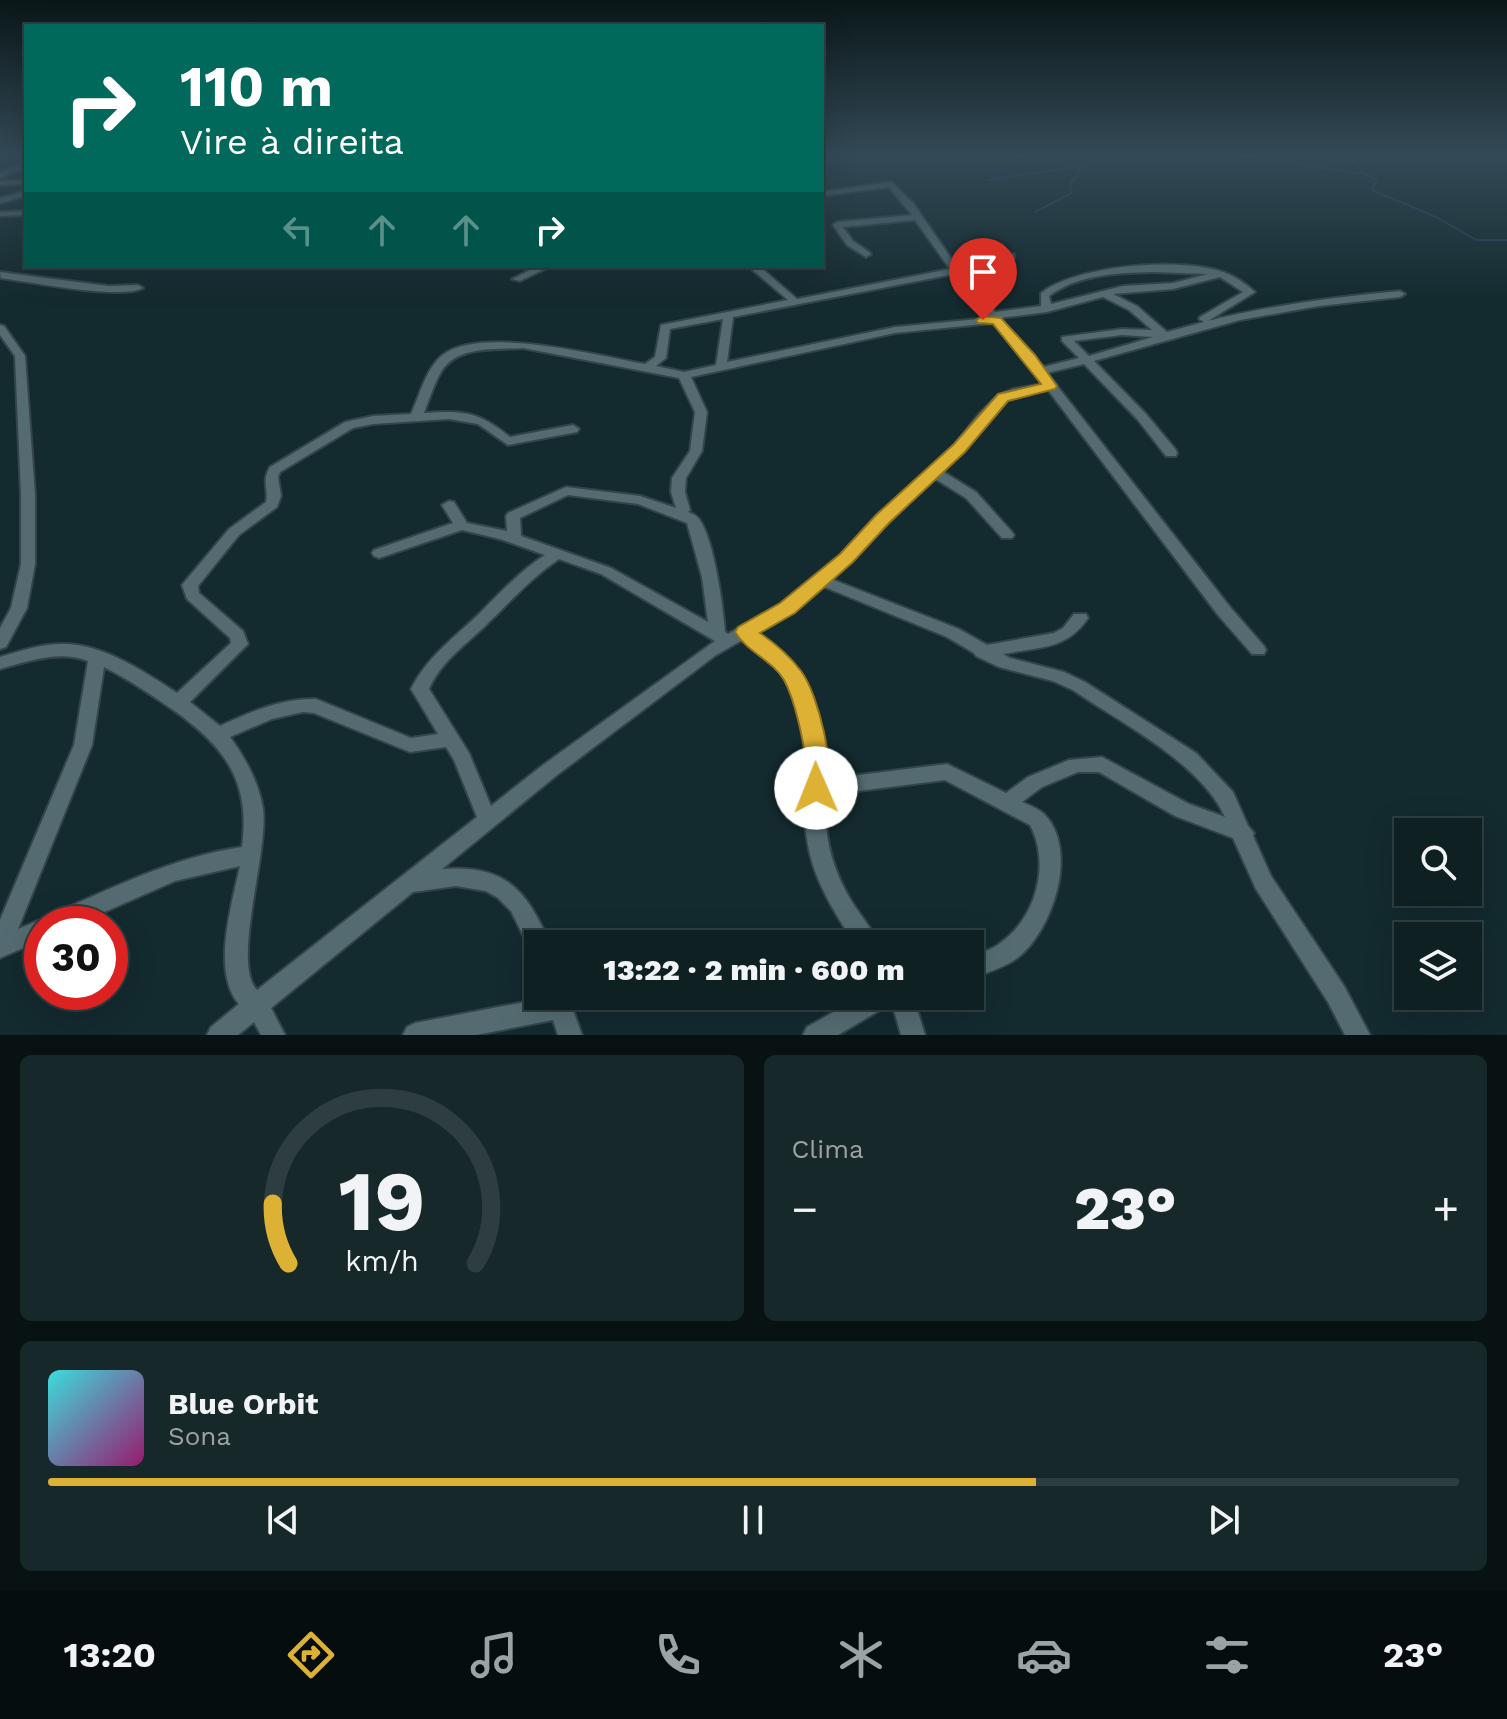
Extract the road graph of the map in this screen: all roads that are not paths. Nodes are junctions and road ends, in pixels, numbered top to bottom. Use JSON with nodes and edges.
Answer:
{"nodes":[{"id":1,"x":907,"y":203,"type":"edge"},
{"id":2,"x":24,"y":213,"type":"edge"},
{"id":3,"x":0,"y":214,"type":"edge"},
{"id":4,"x":918,"y":217,"type":"junction"},
{"id":5,"x":866,"y":254,"type":"dead end"},
{"id":6,"x":1011,"y":256,"type":"dead end"},
{"id":7,"x":542,"y":268,"type":"edge"},
{"id":8,"x":755,"y":268,"type":"edge"},
{"id":9,"x":955,"y":269,"type":"junction"},
{"id":10,"x":1222,"y":274,"type":"junction"},
{"id":11,"x":0,"y":276,"type":"edge"},
{"id":12,"x":517,"y":279,"type":"dead end"},
{"id":13,"x":138,"y":288,"type":"dead end"},
{"id":14,"x":1400,"y":294,"type":"dead end"},
{"id":15,"x":1107,"y":295,"type":"junction"},
{"id":16,"x":793,"y":300,"type":"junction"},
{"id":17,"x":1047,"y":309,"type":"junction"},
{"id":18,"x":729,"y":313,"type":"junction"},
{"id":19,"x":995,"y":318,"type":"junction"},
{"id":20,"x":0,"y":328,"type":"edge"},
{"id":21,"x":1187,"y":330,"type":"junction"},
{"id":22,"x":1164,"y":336,"type":"junction"},
{"id":23,"x":1087,"y":362,"type":"junction"},
{"id":24,"x":722,"y":366,"type":"junction"},
{"id":25,"x":649,"y":367,"type":"junction"},
{"id":26,"x":1039,"y":371,"type":"junction"},
{"id":27,"x":684,"y":375,"type":"junction"},
{"id":28,"x":1050,"y":386,"type":"junction"},
{"id":29,"x":417,"y":415,"type":"junction"},
{"id":30,"x":573,"y":429,"type":"dead end"},
{"id":31,"x":1171,"y":453,"type":"dead end"},
{"id":32,"x":934,"y":472,"type":"junction"},
{"id":33,"x":449,"y":505,"type":"dead end"},
{"id":34,"x":680,"y":514,"type":"junction"},
{"id":35,"x":462,"y":526,"type":"junction"},
{"id":36,"x":1007,"y":535,"type":"dead end"},
{"id":37,"x":514,"y":538,"type":"junction"},
{"id":38,"x":379,"y":553,"type":"dead end"},
{"id":39,"x":557,"y":554,"type":"junction"},
{"id":40,"x":820,"y":580,"type":"junction"},
{"id":41,"x":1080,"y":618,"type":"dead end"},
{"id":42,"x":745,"y":632,"type":"junction"},
{"id":43,"x":722,"y":637,"type":"junction"},
{"id":44,"x":0,"y":643,"type":"edge"},
{"id":45,"x":1258,"y":650,"type":"dead end"},
{"id":46,"x":982,"y":652,"type":"junction"},
{"id":47,"x":97,"y":658,"type":"junction"},
{"id":48,"x":0,"y":663,"type":"edge"},
{"id":49,"x":177,"y":704,"type":"junction"},
{"id":50,"x":218,"y":735,"type":"junction"},
{"id":51,"x":450,"y":739,"type":"junction"},
{"id":52,"x":816,"y":788,"type":"junction"},
{"id":53,"x":1007,"y":803,"type":"junction"},
{"id":54,"x":487,"y":819,"type":"junction"},
{"id":55,"x":1244,"y":833,"type":"junction"},
{"id":56,"x":251,"y":855,"type":"junction"},
{"id":57,"x":409,"y":884,"type":"junction"},
{"id":58,"x":96,"y":906,"type":"edge"},
{"id":59,"x":532,"y":930,"type":"edge"},
{"id":60,"x":859,"y":930,"type":"edge"},
{"id":61,"x":24,"y":937,"type":"edge"},
{"id":62,"x":0,"y":947,"type":"edge"},
{"id":63,"x":984,"y":962,"type":"edge"},
{"id":64,"x":257,"y":1006,"type":"junction"},
{"id":65,"x":524,"y":1010,"type":"edge"},
{"id":66,"x":562,"y":1010,"type":"edge"},
{"id":67,"x":859,"y":1010,"type":"edge"},
{"id":68,"x":906,"y":1010,"type":"edge"},
{"id":69,"x":219,"y":1035,"type":"edge"},
{"id":70,"x":273,"y":1035,"type":"edge"},
{"id":71,"x":415,"y":1035,"type":"edge"},
{"id":72,"x":570,"y":1035,"type":"edge"},
{"id":73,"x":815,"y":1035,"type":"edge"},
{"id":74,"x":913,"y":1035,"type":"edge"},
{"id":75,"x":1358,"y":1035,"type":"edge"}],
"edges":[{"from":1,"to":4,"type":"street"},
{"from":2,"to":3,"type":"street"},
{"from":4,"to":5,"type":"street"},
{"from":4,"to":9,"type":"street"},
{"from":6,"to":9,"type":"street"},
{"from":7,"to":12,"type":"street"},
{"from":8,"to":16,"type":"street"},
{"from":9,"to":16,"type":"street"},
{"from":9,"to":19,"type":"street"},
{"from":10,"to":15,"type":"street"},
{"from":10,"to":17,"type":"street"},
{"from":10,"to":21,"type":"street"},
{"from":11,"to":13,"type":"street"},
{"from":14,"to":21,"type":"street"},
{"from":15,"to":17,"type":"street"},
{"from":15,"to":22,"type":"street"},
{"from":16,"to":18,"type":"street"},
{"from":17,"to":19,"type":"street"},
{"from":18,"to":24,"type":"street"},
{"from":18,"to":25,"type":"street"},
{"from":19,"to":24,"type":"street"},
{"from":19,"to":26,"type":"street"},
{"from":20,"to":44,"type":"street"},
{"from":21,"to":22,"type":"street"},
{"from":22,"to":23,"type":"street"},
{"from":22,"to":23,"type":"street"},
{"from":23,"to":26,"type":"street"},
{"from":23,"to":31,"type":"street"},
{"from":24,"to":27,"type":"street"},
{"from":25,"to":27,"type":"street"},
{"from":25,"to":29,"type":"street"},
{"from":26,"to":28,"type":"street"},
{"from":27,"to":34,"type":"street"},
{"from":28,"to":32,"type":"street"},
{"from":28,"to":45,"type":"street"},
{"from":29,"to":30,"type":"street"},
{"from":29,"to":49,"type":"street"},
{"from":32,"to":36,"type":"street"},
{"from":32,"to":40,"type":"street"},
{"from":33,"to":35,"type":"street"},
{"from":34,"to":37,"type":"street"},
{"from":34,"to":43,"type":"street"},
{"from":35,"to":37,"type":"street"},
{"from":35,"to":38,"type":"street"},
{"from":37,"to":39,"type":"street"},
{"from":39,"to":43,"type":"street"},
{"from":39,"to":51,"type":"street"},
{"from":40,"to":42,"type":"street"},
{"from":40,"to":46,"type":"street"},
{"from":41,"to":46,"type":"street"},
{"from":42,"to":43,"type":"street"},
{"from":42,"to":52,"type":"street"},
{"from":43,"to":54,"type":"street"},
{"from":46,"to":55,"type":"street"},
{"from":47,"to":48,"type":"street"},
{"from":47,"to":49,"type":"street"},
{"from":47,"to":62,"type":"street"},
{"from":49,"to":50,"type":"street"},
{"from":50,"to":51,"type":"street"},
{"from":50,"to":56,"type":"street"},
{"from":51,"to":54,"type":"street"},
{"from":52,"to":53,"type":"street"},
{"from":52,"to":60,"type":"street"},
{"from":53,"to":55,"type":"street"},
{"from":53,"to":63,"type":"street"},
{"from":54,"to":57,"type":"street"},
{"from":55,"to":75,"type":"street"},
{"from":56,"to":58,"type":"street"},
{"from":56,"to":64,"type":"street"},
{"from":57,"to":59,"type":"street"},
{"from":57,"to":64,"type":"street"},
{"from":61,"to":62,"type":"street"},
{"from":64,"to":69,"type":"street"},
{"from":64,"to":70,"type":"street"},
{"from":65,"to":71,"type":"street"},
{"from":66,"to":72,"type":"street"},
{"from":67,"to":73,"type":"street"},
{"from":68,"to":74,"type":"street"}]}
